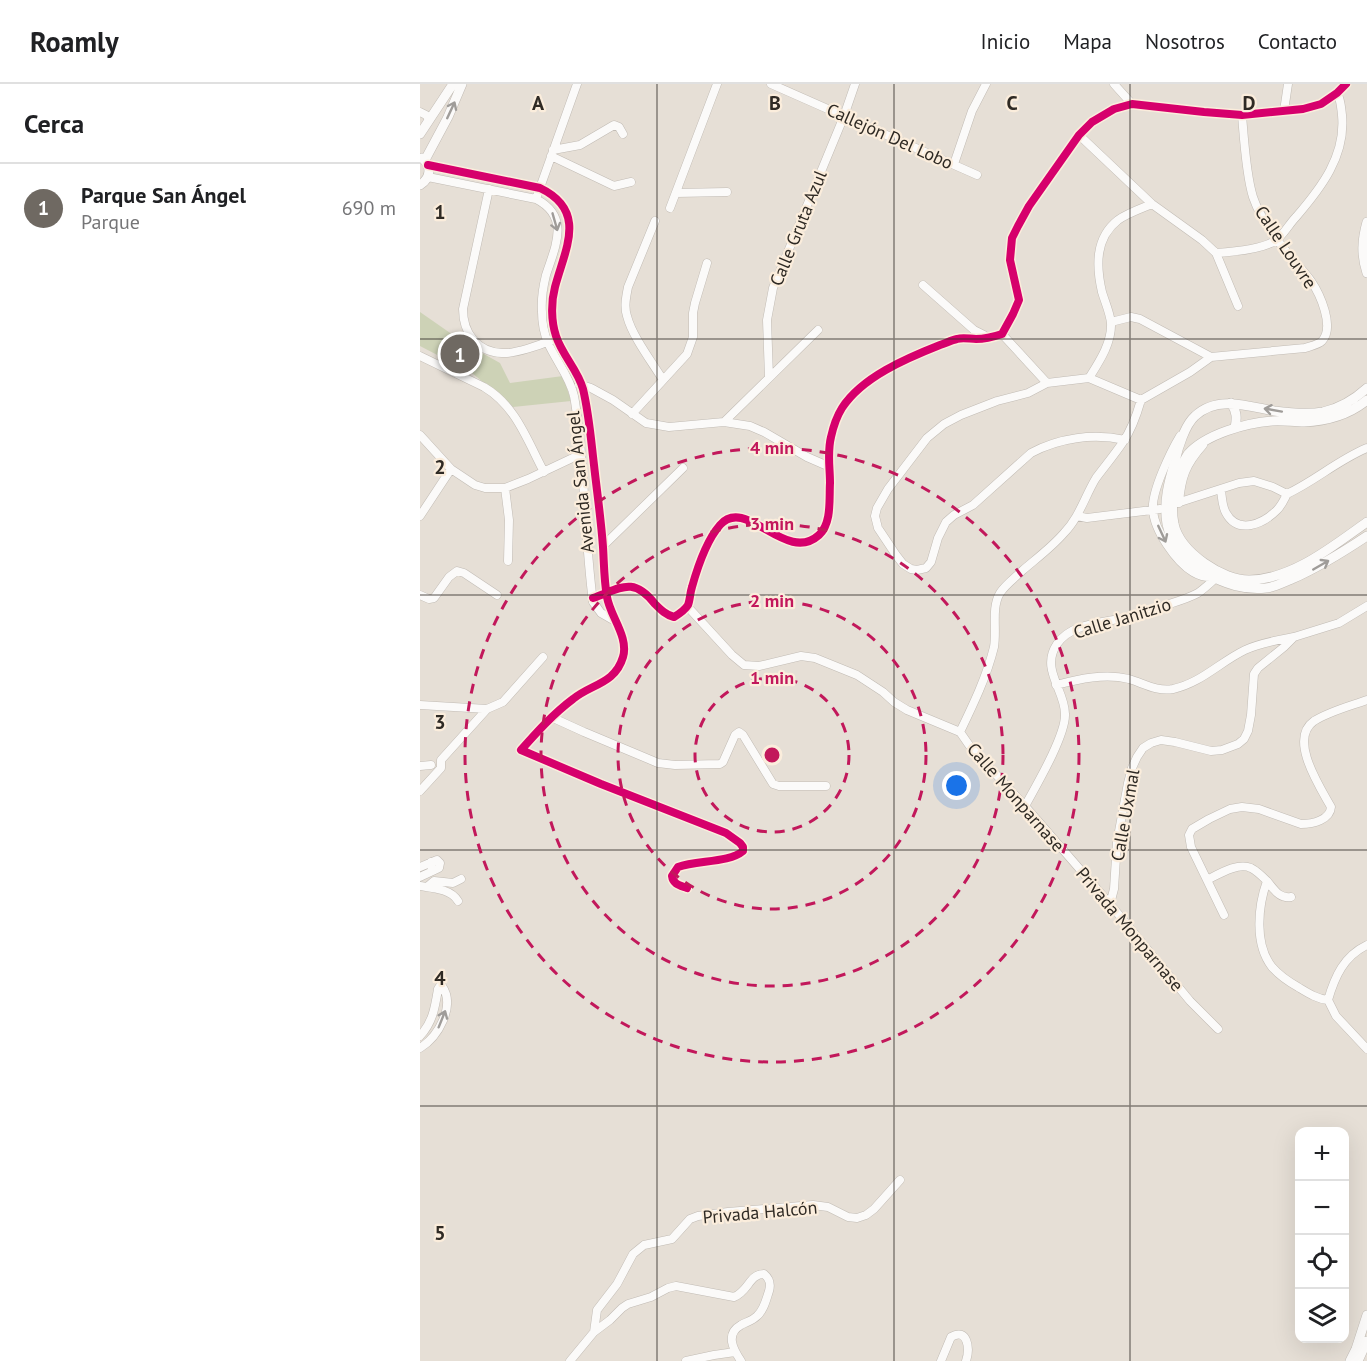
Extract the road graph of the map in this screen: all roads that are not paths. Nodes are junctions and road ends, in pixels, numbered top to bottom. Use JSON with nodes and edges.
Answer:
{"nodes":[{"id":1,"x":577,"y":84,"type":"edge"},
{"id":2,"x":717,"y":84,"type":"edge"},
{"id":3,"x":771,"y":84,"type":"edge"},
{"id":4,"x":855,"y":84,"type":"edge"},
{"id":5,"x":986,"y":84,"type":"edge"},
{"id":6,"x":1114,"y":84,"type":"edge"},
{"id":7,"x":1288,"y":84,"type":"edge"},
{"id":8,"x":1346,"y":84,"type":"edge"},
{"id":9,"x":459,"y":85,"type":"edge"},
{"id":10,"x":1337,"y":93,"type":"junction"},
{"id":11,"x":1132,"y":104,"type":"junction"},
{"id":12,"x":435,"y":110,"type":"junction"},
{"id":13,"x":1284,"y":111,"type":"junction"},
{"id":14,"x":420,"y":112,"type":"edge"},
{"id":15,"x":1242,"y":115,"type":"junction"},
{"id":16,"x":844,"y":116,"type":"junction"},
{"id":17,"x":429,"y":119,"type":"junction"},
{"id":18,"x":420,"y":134,"type":"edge"},
{"id":19,"x":623,"y":134,"type":"dead end"},
{"id":20,"x":1079,"y":135,"type":"junction"},
{"id":21,"x":438,"y":136,"type":"junction"},
{"id":22,"x":552,"y":153,"type":"junction"},
{"id":23,"x":424,"y":160,"type":"edge"},
{"id":24,"x":954,"y":165,"type":"junction"},
{"id":25,"x":977,"y":175,"type":"dead end"},
{"id":26,"x":428,"y":177,"type":"junction"},
{"id":27,"x":631,"y":182,"type":"dead end"},
{"id":28,"x":420,"y":185,"type":"edge"},
{"id":29,"x":540,"y":188,"type":"junction"},
{"id":30,"x":489,"y":189,"type":"junction"},
{"id":31,"x":727,"y":192,"type":"dead end"},
{"id":32,"x":675,"y":193,"type":"junction"},
{"id":33,"x":536,"y":199,"type":"junction"},
{"id":34,"x":1152,"y":204,"type":"junction"},
{"id":35,"x":670,"y":208,"type":"dead end"},
{"id":36,"x":655,"y":221,"type":"dead end"},
{"id":37,"x":1367,"y":222,"type":"edge"},
{"id":38,"x":1277,"y":240,"type":"junction"},
{"id":39,"x":1216,"y":253,"type":"junction"},
{"id":40,"x":707,"y":263,"type":"dead end"},
{"id":41,"x":1367,"y":273,"type":"edge"},
{"id":42,"x":923,"y":285,"type":"dead end"},
{"id":43,"x":1238,"y":306,"type":"dead end"},
{"id":44,"x":1111,"y":322,"type":"junction"},
{"id":45,"x":818,"y":330,"type":"dead end"},
{"id":46,"x":1002,"y":334,"type":"junction"},
{"id":47,"x":556,"y":338,"type":"junction"},
{"id":48,"x":986,"y":339,"type":"junction"},
{"id":49,"x":548,"y":342,"type":"junction"},
{"id":50,"x":420,"y":356,"type":"edge"},
{"id":51,"x":1211,"y":357,"type":"junction"},
{"id":52,"x":769,"y":377,"type":"junction"},
{"id":53,"x":1089,"y":378,"type":"junction"},
{"id":54,"x":568,"y":380,"type":"junction"},
{"id":55,"x":663,"y":380,"type":"junction"},
{"id":56,"x":1047,"y":383,"type":"junction"},
{"id":57,"x":582,"y":385,"type":"junction"},
{"id":58,"x":1367,"y":388,"type":"edge"},
{"id":59,"x":1141,"y":400,"type":"junction"},
{"id":60,"x":1367,"y":400,"type":"edge"},
{"id":61,"x":1231,"y":403,"type":"junction"},
{"id":62,"x":632,"y":414,"type":"junction"},
{"id":63,"x":724,"y":422,"type":"junction"},
{"id":64,"x":1189,"y":422,"type":"junction"},
{"id":65,"x":1235,"y":428,"type":"junction"},
{"id":66,"x":420,"y":435,"type":"edge"},
{"id":67,"x":1125,"y":440,"type":"junction"},
{"id":68,"x":1207,"y":441,"type":"junction"},
{"id":69,"x":1367,"y":448,"type":"edge"},
{"id":70,"x":581,"y":454,"type":"junction"},
{"id":71,"x":830,"y":467,"type":"junction"},
{"id":72,"x":682,"y":468,"type":"dead end"},
{"id":73,"x":451,"y":469,"type":"junction"},
{"id":74,"x":544,"y":472,"type":"junction"},
{"id":75,"x":505,"y":488,"type":"junction"},
{"id":76,"x":1221,"y":490,"type":"junction"},
{"id":77,"x":1287,"y":494,"type":"junction"},
{"id":78,"x":1156,"y":509,"type":"junction"},
{"id":79,"x":420,"y":516,"type":"edge"},
{"id":80,"x":1077,"y":516,"type":"junction"},
{"id":81,"x":1367,"y":522,"type":"edge"},
{"id":82,"x":1355,"y":531,"type":"junction"},
{"id":83,"x":1345,"y":537,"type":"junction"},
{"id":84,"x":1363,"y":538,"type":"edge"},
{"id":85,"x":603,"y":546,"type":"junction"},
{"id":86,"x":1350,"y":547,"type":"junction"},
{"id":87,"x":508,"y":561,"type":"dead end"},
{"id":88,"x":1215,"y":578,"type":"junction"},
{"id":89,"x":606,"y":593,"type":"junction"},
{"id":90,"x":420,"y":595,"type":"edge"},
{"id":91,"x":497,"y":595,"type":"dead end"},
{"id":92,"x":593,"y":598,"type":"junction"},
{"id":93,"x":687,"y":606,"type":"junction"},
{"id":94,"x":1367,"y":606,"type":"edge"},
{"id":95,"x":615,"y":621,"type":"junction"},
{"id":96,"x":1294,"y":637,"type":"junction"},
{"id":97,"x":543,"y":657,"type":"dead end"},
{"id":98,"x":1056,"y":685,"type":"junction"},
{"id":99,"x":1367,"y":700,"type":"edge"},
{"id":100,"x":420,"y":705,"type":"edge"},
{"id":101,"x":487,"y":709,"type":"junction"},
{"id":102,"x":551,"y":717,"type":"junction"},
{"id":103,"x":960,"y":732,"type":"junction"},
{"id":104,"x":431,"y":765,"type":"dead end"},
{"id":105,"x":420,"y":766,"type":"edge"},
{"id":106,"x":826,"y":786,"type":"dead end"},
{"id":107,"x":420,"y":791,"type":"edge"},
{"id":108,"x":1025,"y":806,"type":"junction"},
{"id":109,"x":1069,"y":858,"type":"joint"},
{"id":110,"x":420,"y":867,"type":"edge"},
{"id":111,"x":420,"y":877,"type":"edge"},
{"id":112,"x":461,"y":879,"type":"dead end"},
{"id":113,"x":1208,"y":880,"type":"junction"},
{"id":114,"x":1267,"y":880,"type":"junction"},
{"id":115,"x":423,"y":886,"type":"edge"},
{"id":116,"x":687,"y":888,"type":"dead end"},
{"id":117,"x":1291,"y":897,"type":"dead end"},
{"id":118,"x":458,"y":901,"type":"dead end"},
{"id":119,"x":1110,"y":904,"type":"junction"},
{"id":120,"x":1224,"y":915,"type":"dead end"},
{"id":121,"x":1367,"y":945,"type":"edge"},
{"id":122,"x":1328,"y":1000,"type":"junction"},
{"id":123,"x":1218,"y":1029,"type":"dead end"},
{"id":124,"x":420,"y":1036,"type":"edge"},
{"id":125,"x":420,"y":1048,"type":"edge"},
{"id":126,"x":1367,"y":1049,"type":"edge"},
{"id":127,"x":900,"y":1180,"type":"dead end"},
{"id":128,"x":1367,"y":1315,"type":"edge"},
{"id":129,"x":594,"y":1332,"type":"junction"},
{"id":130,"x":1367,"y":1341,"type":"edge"},
{"id":131,"x":735,"y":1352,"type":"junction"},
{"id":132,"x":570,"y":1361,"type":"edge"},
{"id":133,"x":686,"y":1361,"type":"edge"},
{"id":134,"x":741,"y":1361,"type":"edge"},
{"id":135,"x":941,"y":1361,"type":"edge"},
{"id":136,"x":966,"y":1361,"type":"edge"},
{"id":137,"x":1350,"y":1361,"type":"edge"},
{"id":138,"x":1358,"y":1361,"type":"edge"}],
"edges":[{"from":1,"to":22,"type":"street"},
{"from":2,"to":32,"type":"street"},
{"from":3,"to":16,"type":"street","name":"Callejón Del Lobo"},
{"from":4,"to":16,"type":"street","name":"Calle Gruta Azul"},
{"from":5,"to":24,"type":"street"},
{"from":6,"to":11,"type":"street"},
{"from":7,"to":13,"type":"street"},
{"from":8,"to":10,"type":"street"},
{"from":9,"to":12,"type":"street"},
{"from":21,"to":9,"type":"street","one_way":true},
{"from":10,"to":13,"type":"street"},
{"from":10,"to":38,"type":"street"},
{"from":11,"to":15,"type":"street"},
{"from":11,"to":20,"type":"street"},
{"from":12,"to":17,"type":"street"},
{"from":12,"to":21,"type":"street"},
{"from":13,"to":15,"type":"street"},
{"from":14,"to":17,"type":"street"},
{"from":15,"to":38,"type":"street","name":"Calle Louvre"},
{"from":16,"to":24,"type":"street","name":"Callejón Del Lobo"},
{"from":16,"to":52,"type":"street","name":"Calle Gruta Azul"},
{"from":17,"to":18,"type":"street"},
{"from":19,"to":22,"type":"street"},
{"from":20,"to":34,"type":"street"},
{"from":20,"to":46,"type":"street"},
{"from":21,"to":23,"type":"street"},
{"from":22,"to":27,"type":"street"},
{"from":22,"to":29,"type":"street"},
{"from":23,"to":26,"type":"street"},
{"from":23,"to":29,"type":"street","name":"Avenida San Ángel"},
{"from":24,"to":25,"type":"street","name":"Callejón Del Lobo"},
{"from":26,"to":28,"type":"street"},
{"from":26,"to":30,"type":"street"},
{"from":29,"to":33,"type":"street"},
{"from":29,"to":47,"type":"street","name":"Avenida San Ángel"},
{"from":30,"to":33,"type":"street"},
{"from":30,"to":49,"type":"street"},
{"from":31,"to":32,"type":"street"},
{"from":32,"to":35,"type":"street"},
{"from":33,"to":49,"type":"street","name":"Avenida San Ángel","one_way":true},
{"from":34,"to":39,"type":"street"},
{"from":34,"to":44,"type":"street"},
{"from":36,"to":55,"type":"street"},
{"from":37,"to":41,"type":"street"},
{"from":38,"to":39,"type":"street"},
{"from":38,"to":51,"type":"street","name":"Calle Louvre"},
{"from":39,"to":43,"type":"street"},
{"from":40,"to":55,"type":"street"},
{"from":42,"to":48,"type":"street"},
{"from":44,"to":51,"type":"street"},
{"from":44,"to":53,"type":"street"},
{"from":45,"to":52,"type":"street"},
{"from":46,"to":48,"type":"street"},
{"from":46,"to":56,"type":"street"},
{"from":47,"to":49,"type":"street"},
{"from":47,"to":57,"type":"street","name":"Avenida San Ángel"},
{"from":48,"to":71,"type":"street"},
{"from":49,"to":54,"type":"street","name":"Avenida San Ángel"},
{"from":50,"to":74,"type":"street"},
{"from":51,"to":59,"type":"street","name":"Calle Louvre"},
{"from":52,"to":63,"type":"street"},
{"from":53,"to":56,"type":"street"},
{"from":53,"to":59,"type":"street"},
{"from":54,"to":57,"type":"street"},
{"from":54,"to":70,"type":"street","name":"Avenida San Ángel"},
{"from":55,"to":62,"type":"street"},
{"from":56,"to":67,"type":"street"},
{"from":57,"to":62,"type":"street"},
{"from":57,"to":85,"type":"street","name":"Avenida San Ángel"},
{"from":58,"to":61,"type":"street","one_way":true},
{"from":59,"to":67,"type":"street"},
{"from":60,"to":65,"type":"street"},
{"from":61,"to":64,"type":"street"},
{"from":61,"to":65,"type":"street"},
{"from":62,"to":63,"type":"street"},
{"from":63,"to":71,"type":"street"},
{"from":64,"to":78,"type":"street"},
{"from":64,"to":88,"type":"street"},
{"from":65,"to":68,"type":"street"},
{"from":66,"to":73,"type":"street"},
{"from":67,"to":80,"type":"street"},
{"from":68,"to":76,"type":"street"},
{"from":68,"to":83,"type":"street"},
{"from":69,"to":77,"type":"street"},
{"from":70,"to":74,"type":"street"},
{"from":70,"to":92,"type":"street","name":"Avenida San Ángel"},
{"from":71,"to":93,"type":"street"},
{"from":72,"to":85,"type":"street"},
{"from":73,"to":75,"type":"street"},
{"from":73,"to":79,"type":"street"},
{"from":74,"to":75,"type":"street"},
{"from":75,"to":87,"type":"street"},
{"from":76,"to":77,"type":"street"},
{"from":76,"to":77,"type":"street"},
{"from":78,"to":80,"type":"street"},
{"from":78,"to":88,"type":"street","one_way":true},
{"from":80,"to":103,"type":"street"},
{"from":81,"to":82,"type":"street"},
{"from":82,"to":83,"type":"street"},
{"from":82,"to":84,"type":"street"},
{"from":83,"to":86,"type":"street"},
{"from":84,"to":86,"type":"street"},
{"from":85,"to":89,"type":"street","name":"Avenida San Ángel"},
{"from":88,"to":86,"type":"street","one_way":true},
{"from":88,"to":98,"type":"street","name":"Calle Janitzio"},
{"from":89,"to":92,"type":"street"},
{"from":89,"to":93,"type":"street"},
{"from":89,"to":95,"type":"street","name":"Avenida San Ángel"},
{"from":90,"to":91,"type":"street"},
{"from":92,"to":95,"type":"street"},
{"from":93,"to":103,"type":"street","name":"Calle Monparnase"},
{"from":94,"to":96,"type":"street","name":"Calle Uxmal"},
{"from":95,"to":102,"type":"street","name":"Avenida San Ángel"},
{"from":96,"to":98,"type":"street"},
{"from":96,"to":119,"type":"street","name":"Calle Uxmal"},
{"from":97,"to":101,"type":"street"},
{"from":98,"to":108,"type":"street","name":"Calle Janitzio"},
{"from":99,"to":113,"type":"street"},
{"from":100,"to":101,"type":"street"},
{"from":101,"to":107,"type":"street"},
{"from":102,"to":106,"type":"street"},
{"from":102,"to":116,"type":"street","name":"Avenida San Ángel"},
{"from":103,"to":108,"type":"street","name":"Calle Monparnase"},
{"from":104,"to":105,"type":"street"},
{"from":108,"to":109,"type":"street","name":"Calle Monparnase"},
{"from":109,"to":119,"type":"street","name":"Privada Monparnase"},
{"from":110,"to":111,"type":"street"},
{"from":112,"to":115,"type":"street"},
{"from":113,"to":114,"type":"street"},
{"from":113,"to":120,"type":"street"},
{"from":114,"to":117,"type":"street"},
{"from":114,"to":122,"type":"street"},
{"from":115,"to":118,"type":"street"},
{"from":119,"to":123,"type":"street","name":"Privada Monparnase"},
{"from":121,"to":122,"type":"street"},
{"from":122,"to":126,"type":"street"},
{"from":125,"to":124,"type":"street","one_way":true},
{"from":127,"to":129,"type":"street","name":"Privada Halcón"},
{"from":128,"to":137,"type":"street"},
{"from":129,"to":131,"type":"street"},
{"from":129,"to":132,"type":"street"},
{"from":130,"to":138,"type":"street"},
{"from":131,"to":133,"type":"street"},
{"from":131,"to":134,"type":"street"},
{"from":135,"to":136,"type":"street"}]}
